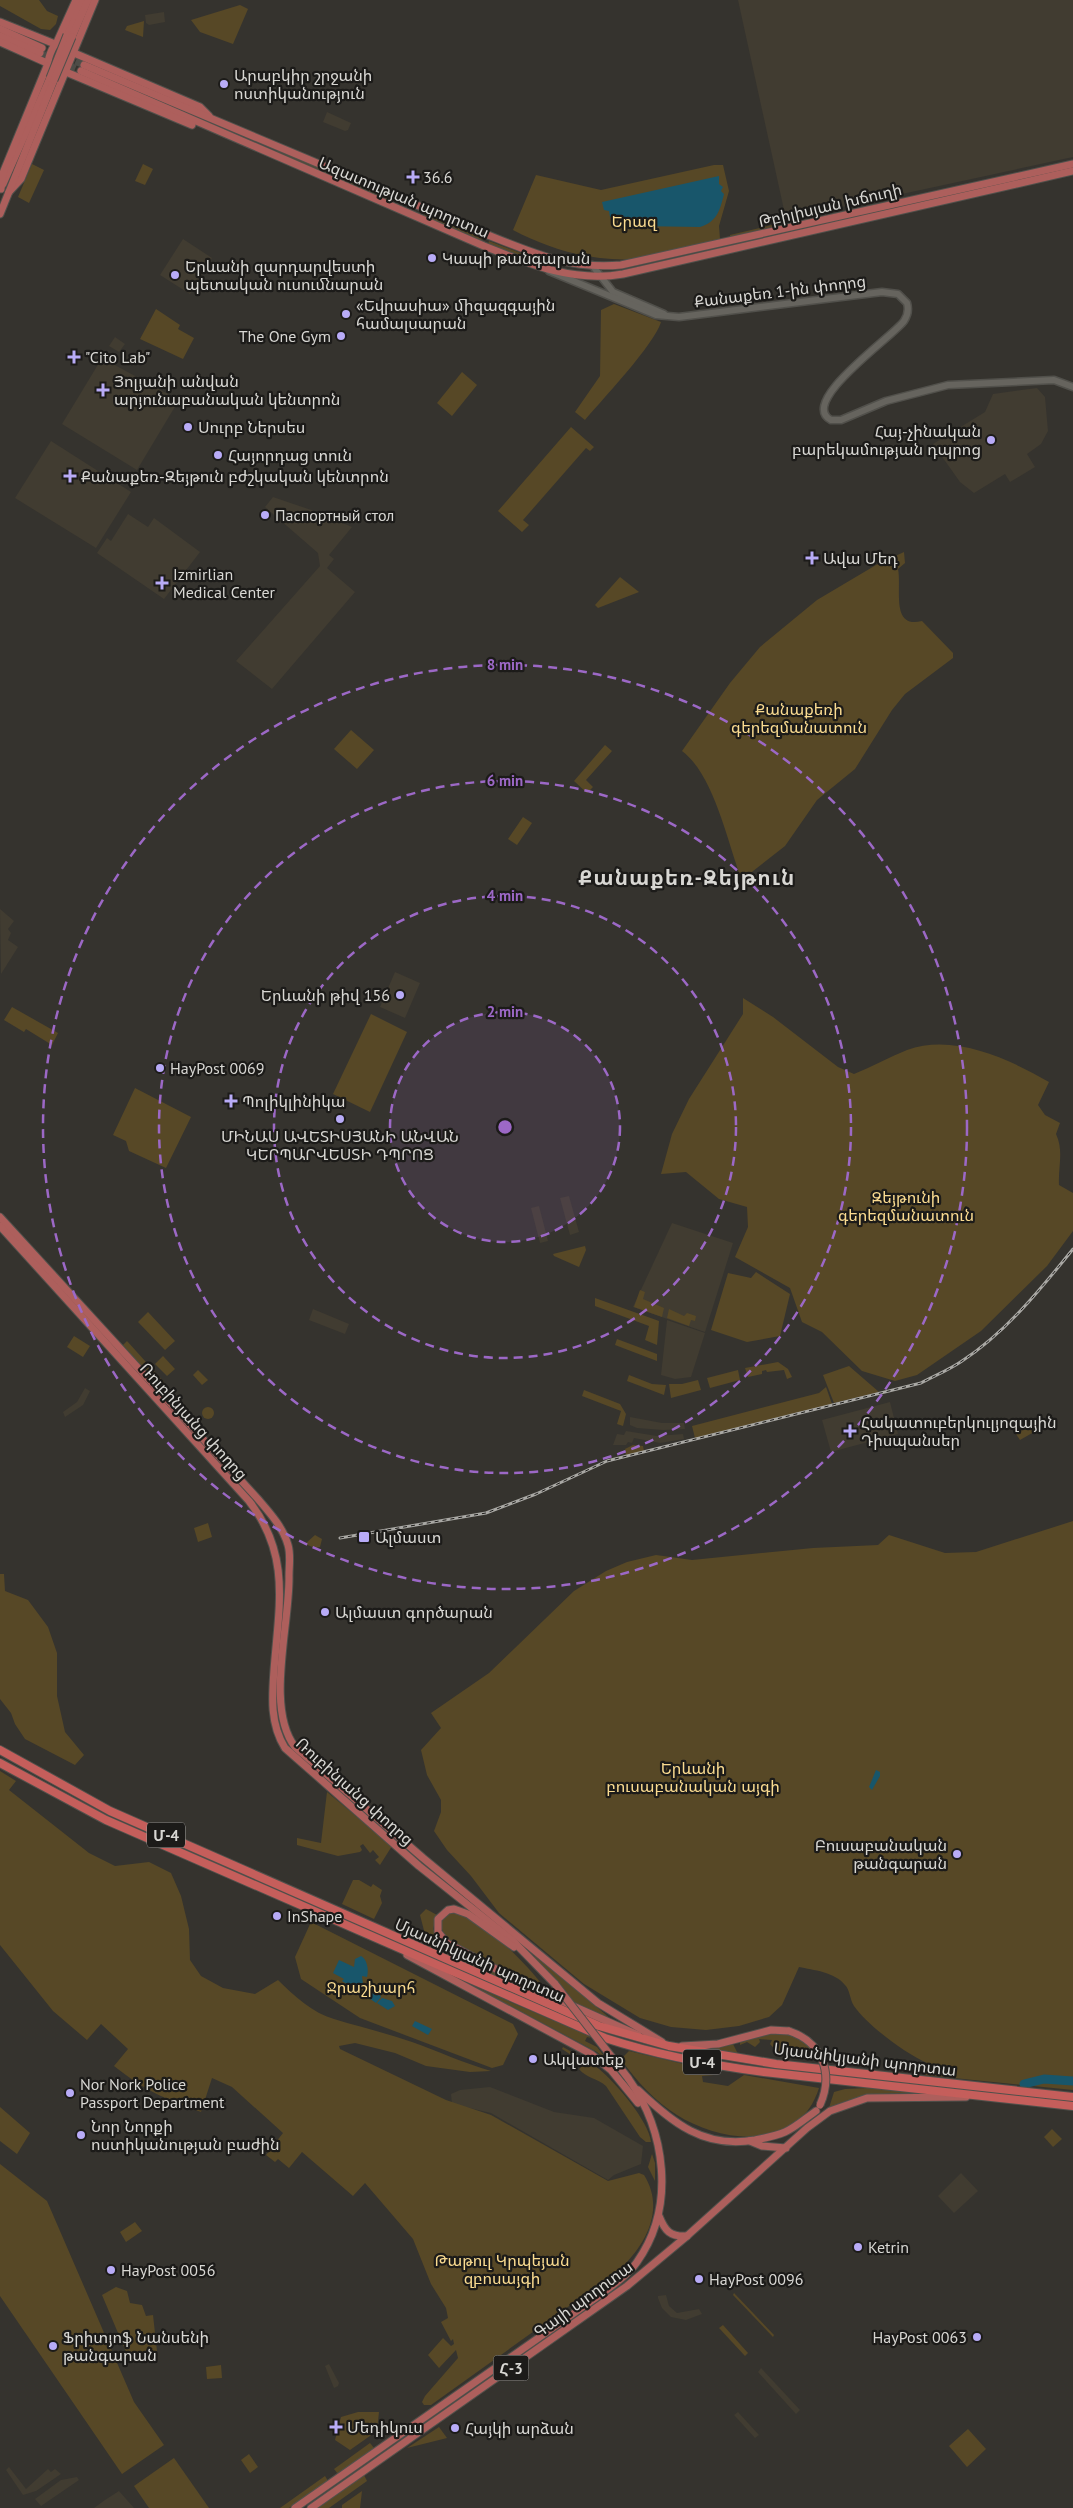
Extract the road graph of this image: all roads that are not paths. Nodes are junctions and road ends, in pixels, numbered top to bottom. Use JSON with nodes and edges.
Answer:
{"nodes":[{"id":1,"x":76,"y":0,"type":"edge"},
{"id":2,"x":82,"y":0,"type":"edge"},
{"id":3,"x":88,"y":0,"type":"edge"},
{"id":4,"x":95,"y":0,"type":"edge"},
{"id":5,"x":0,"y":22,"type":"edge"},
{"id":6,"x":0,"y":29,"type":"edge"},
{"id":7,"x":0,"y":36,"type":"edge"},
{"id":8,"x":70,"y":36,"type":"junction"},
{"id":9,"x":0,"y":42,"type":"edge"},
{"id":10,"x":58,"y":43,"type":"junction"},
{"id":11,"x":73,"y":49,"type":"junction"},
{"id":12,"x":48,"y":66,"type":"junction"},
{"id":13,"x":59,"y":76,"type":"junction"},
{"id":14,"x":213,"y":120,"type":"junction"},
{"id":15,"x":209,"y":127,"type":"junction"},
{"id":16,"x":1073,"y":164,"type":"edge"},
{"id":17,"x":1073,"y":171,"type":"edge"},
{"id":18,"x":0,"y":190,"type":"edge"},
{"id":19,"x":9,"y":192,"type":"junction"},
{"id":20,"x":0,"y":214,"type":"edge"},
{"id":21,"x":488,"y":235,"type":"junction"},
{"id":22,"x":778,"y":236,"type":"junction"},
{"id":23,"x":484,"y":246,"type":"junction"},
{"id":24,"x":550,"y":259,"type":"junction"},
{"id":25,"x":592,"y":265,"type":"junction"},
{"id":26,"x":545,"y":270,"type":"junction"},
{"id":27,"x":614,"y":276,"type":"junction"},
{"id":28,"x":596,"y":277,"type":"junction"},
{"id":29,"x":613,"y":292,"type":"junction"},
{"id":30,"x":665,"y":314,"type":"junction"},
{"id":31,"x":1073,"y":387,"type":"edge"},
{"id":32,"x":0,"y":1216,"type":"edge"},
{"id":33,"x":0,"y":1226,"type":"edge"},
{"id":34,"x":287,"y":1541,"type":"junction"},
{"id":35,"x":274,"y":1544,"type":"junction"},
{"id":36,"x":290,"y":1556,"type":"junction"},
{"id":37,"x":276,"y":1559,"type":"junction"},
{"id":38,"x":0,"y":1750,"type":"edge"},
{"id":39,"x":0,"y":1763,"type":"edge"},
{"id":40,"x":383,"y":1941,"type":"junction"},
{"id":41,"x":533,"y":1960,"type":"junction"},
{"id":42,"x":650,"y":2041,"type":"junction"},
{"id":43,"x":669,"y":2046,"type":"junction"},
{"id":44,"x":634,"y":2087,"type":"junction"},
{"id":45,"x":981,"y":2097,"type":"junction"},
{"id":46,"x":1073,"y":2097,"type":"edge"},
{"id":47,"x":1073,"y":2106,"type":"edge"},
{"id":48,"x":818,"y":2108,"type":"junction"},
{"id":49,"x":648,"y":2115,"type":"junction"},
{"id":50,"x":807,"y":2128,"type":"junction"},
{"id":51,"x":750,"y":2141,"type":"junction"},
{"id":52,"x":786,"y":2148,"type":"junction"},
{"id":53,"x":659,"y":2216,"type":"junction"},
{"id":54,"x":687,"y":2236,"type":"junction"},
{"id":55,"x":295,"y":2508,"type":"edge"},
{"id":56,"x":311,"y":2508,"type":"edge"}],
"edges":[{"from":1,"to":10,"type":"main road"},
{"from":2,"to":8,"type":"main road"},
{"from":3,"to":8,"type":"main road"},
{"from":4,"to":11,"type":"main road"},
{"from":5,"to":10,"type":"main road"},
{"from":6,"to":7,"type":"main road"},
{"from":8,"to":13,"type":"main road","bridge":true},
{"from":9,"to":12,"type":"main road"},
{"from":10,"to":12,"type":"main road"},
{"from":11,"to":13,"type":"main road"},
{"from":11,"to":14,"type":"main road","name":"Ազատության պողոտա"},
{"from":12,"to":18,"type":"main road"},
{"from":13,"to":15,"type":"main road","name":"Ազատության պողոտա"},
{"from":13,"to":18,"type":"main road"},
{"from":13,"to":19,"type":"main road"},
{"from":13,"to":19,"type":"main road"},
{"from":14,"to":15,"type":"main road","name":"Ազատության պողոտա"},
{"from":14,"to":21,"type":"main road","name":"Ազատության պողոտա"},
{"from":15,"to":23,"type":"main road","name":"Ազատության պողոտա"},
{"from":16,"to":22,"type":"main road","name":"Թբիլիսյան խճուղի"},
{"from":17,"to":22,"type":"main road","name":"Թբիլիսյան խճուղի"},
{"from":19,"to":20,"type":"main road"},
{"from":21,"to":23,"type":"main road"},
{"from":21,"to":24,"type":"main road","name":"Ազատության պողոտա"},
{"from":22,"to":25,"type":"main road","name":"Թբիլիսյան խճուղի"},
{"from":22,"to":27,"type":"main road","name":"Թբիլիսյան խճուղի"},
{"from":23,"to":26,"type":"main road","name":"Ազատության պողոտա"},
{"from":24,"to":25,"type":"main road","name":"Ազատության պողոտա"},
{"from":24,"to":26,"type":"main road"},
{"from":25,"to":28,"type":"main road","name":"Քանաքեռ 1-ին փողոց"},
{"from":26,"to":28,"type":"main road","name":"Ազատության պողոտա"},
{"from":26,"to":30,"type":"main road","name":"Քանաքեռ 1-ին փողոց"},
{"from":27,"to":28,"type":"main road","name":"Թբիլիսյան խճուղի"},
{"from":27,"to":29,"type":"main road"},
{"from":28,"to":29,"type":"main road","name":"Քանաքեռ 1-ին փողոց"},
{"from":29,"to":30,"type":"main road","name":"Քանաքեռ 1-ին փողոց"},
{"from":30,"to":31,"type":"main road","name":"Քանաքեռ 1-ին փողոց"},
{"from":32,"to":34,"type":"main road","name":"Ռուբինյանց փողոց"},
{"from":33,"to":35,"type":"main road","name":"Ռուբինյանց փողոց"},
{"from":34,"to":35,"type":"main road"},
{"from":34,"to":36,"type":"main road","name":"Ռուբինյանց փողոց"},
{"from":35,"to":37,"type":"main road","name":"Ռուբինյանց փողոց"},
{"from":36,"to":37,"type":"main road"},
{"from":36,"to":43,"type":"main road","name":"Ռուբինյանց փողոց"},
{"from":37,"to":41,"type":"main road","name":"Ռուբինյանց փողոց"},
{"from":38,"to":42,"type":"highway","name":"Մյասնիկյանի պողոտա","number":"Մ-4"},
{"from":39,"to":40,"type":"highway","name":"Մյասնիկյանի պողոտա","number":"Մ-4"},
{"from":40,"to":45,"type":"highway","name":"Մյասնիկյանի պողոտա","number":"Մ-4"},
{"from":40,"to":49,"type":"main road"},
{"from":41,"to":42,"type":"main road"},
{"from":41,"to":44,"type":"main road","name":"Ռուբինյանց փողոց","bridge":true},
{"from":42,"to":43,"type":"highway","name":"Մյասնիկյանի պողոտա","number":"Մ-4"},
{"from":43,"to":46,"type":"highway","name":"Մյասնիկյանի պողոտա","number":"Մ-4"},
{"from":43,"to":48,"type":"main road","bridge":true},
{"from":44,"to":49,"type":"main road","name":"Ռուբինյանց փողոց"},
{"from":44,"to":51,"type":"main road"},
{"from":45,"to":47,"type":"highway","number":"Մ-4"},
{"from":45,"to":50,"type":"main road"},
{"from":48,"to":50,"type":"main road"},
{"from":48,"to":51,"type":"main road"},
{"from":49,"to":53,"type":"main road","name":"Գայի պողոտա","number":"Հ-3"},
{"from":50,"to":52,"type":"main road","name":"Գայի պողոտա","number":"Հ-3"},
{"from":51,"to":52,"type":"main road"},
{"from":52,"to":54,"type":"main road","name":"Գայի պողոտա","number":"Հ-3"},
{"from":53,"to":54,"type":"main road"},
{"from":53,"to":55,"type":"main road","name":"Գայի պողոտա","number":"Հ-3"},
{"from":54,"to":56,"type":"main road","name":"Գայի պողոտա","number":"Հ-3"}]}
